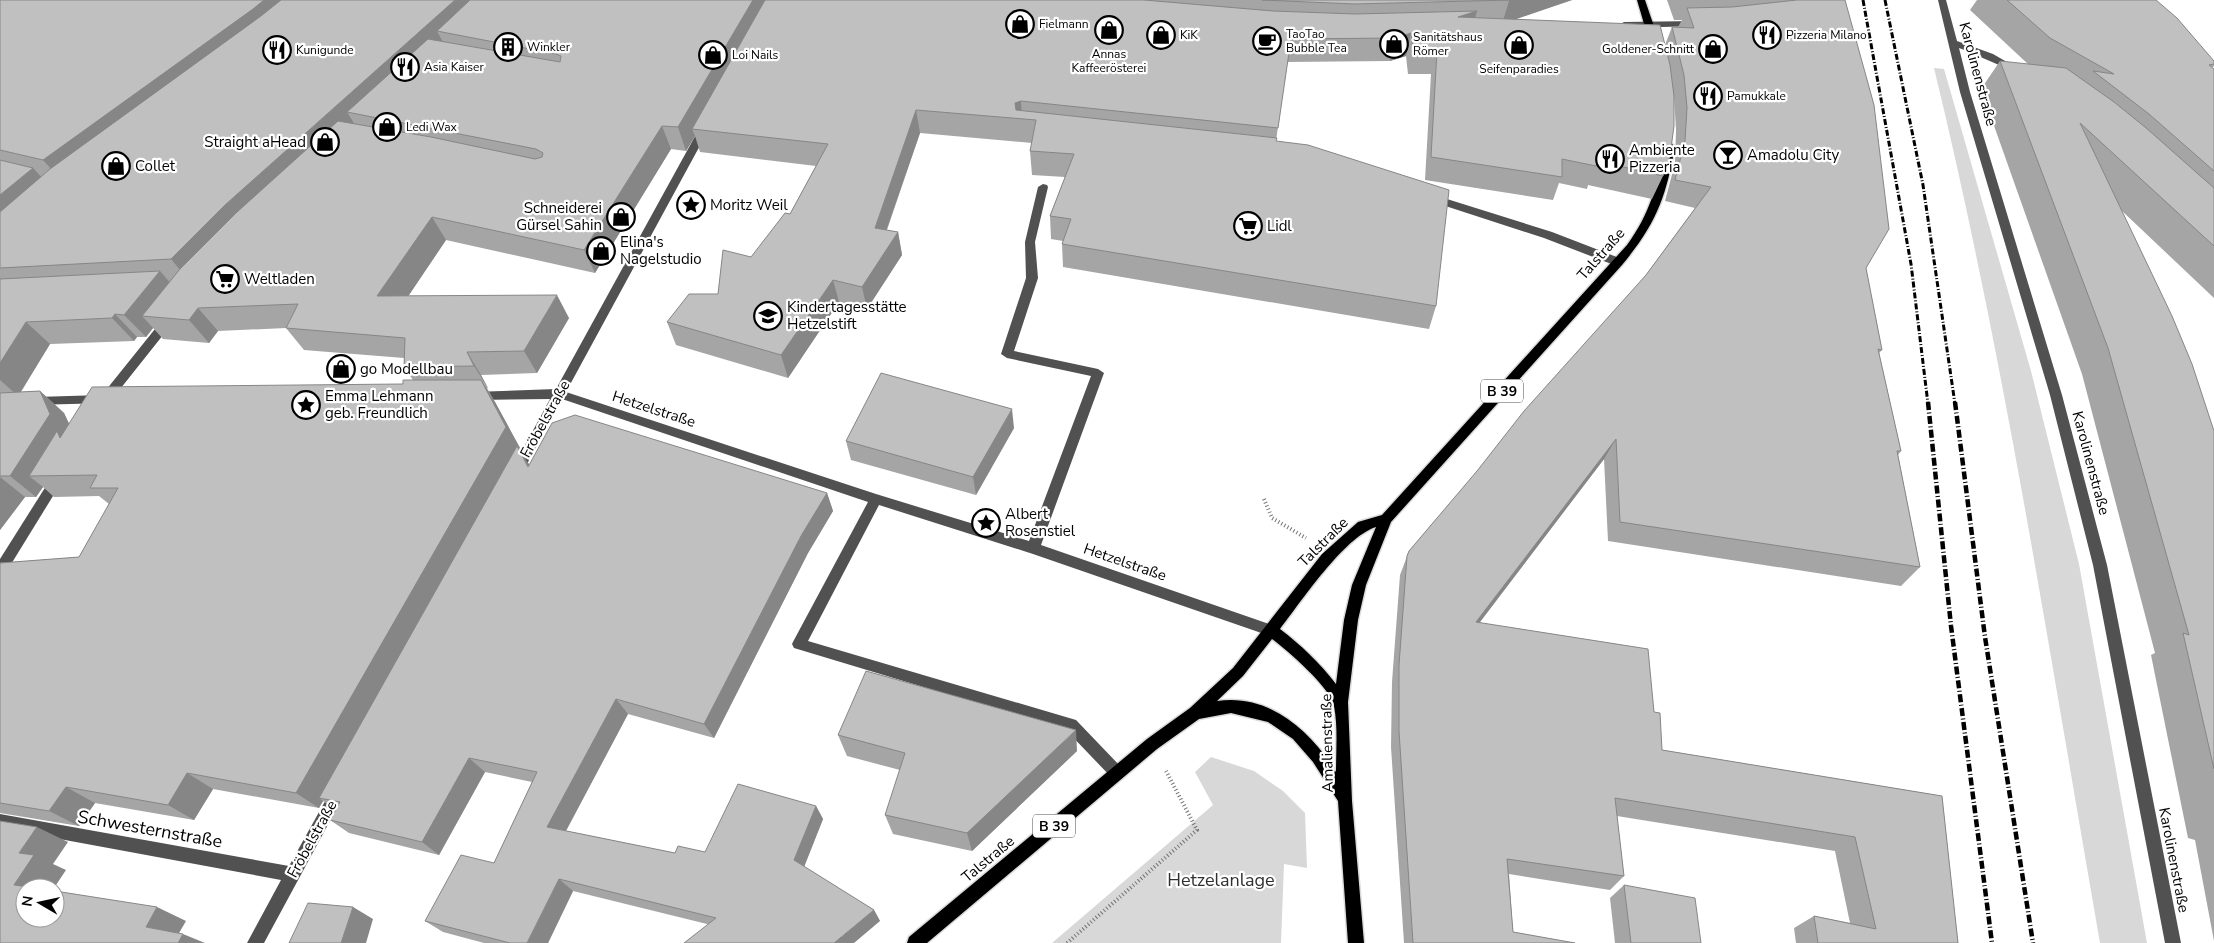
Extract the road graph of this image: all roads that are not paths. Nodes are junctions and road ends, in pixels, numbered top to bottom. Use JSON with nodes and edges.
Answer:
{"nodes":[{"id":1,"x":1641,"y":0,"type":"edge"},
{"id":2,"x":1942,"y":0,"type":"edge"},
{"id":3,"x":1649,"y":24,"type":"junction"},
{"id":4,"x":1704,"y":24,"type":"edge"},
{"id":5,"x":1610,"y":25,"type":"edge"},
{"id":6,"x":1952,"y":42,"type":"junction"},
{"id":7,"x":1658,"y":55,"type":"edge"},
{"id":8,"x":2021,"y":74,"type":"edge"},
{"id":9,"x":711,"y":118,"type":"edge"},
{"id":10,"x":1670,"y":136,"type":"edge"},
{"id":11,"x":1043,"y":187,"type":"dead end"},
{"id":12,"x":1418,"y":194,"type":"edge"},
{"id":13,"x":1618,"y":262,"type":"junction"},
{"id":14,"x":176,"y":310,"type":"edge"},
{"id":15,"x":560,"y":394,"type":"junction"},
{"id":16,"x":461,"y":395,"type":"edge"},
{"id":17,"x":106,"y":399,"type":"junction"},
{"id":18,"x":126,"y":399,"type":"edge"},
{"id":19,"x":19,"y":403,"type":"edge"},
{"id":20,"x":96,"y":415,"type":"edge"},
{"id":21,"x":66,"y":464,"type":"edge"},
{"id":22,"x":511,"y":482,"type":"edge"},
{"id":23,"x":876,"y":499,"type":"junction"},
{"id":24,"x":1386,"y":519,"type":"junction"},
{"id":25,"x":1033,"y":548,"type":"junction"},
{"id":26,"x":0,"y":570,"type":"edge"},
{"id":27,"x":1270,"y":630,"type":"junction"},
{"id":28,"x":1341,"y":702,"type":"junction"},
{"id":29,"x":1195,"y":713,"type":"junction"},
{"id":30,"x":1117,"y":773,"type":"junction"},
{"id":31,"x":346,"y":778,"type":"edge"},
{"id":32,"x":1345,"y":800,"type":"junction"},
{"id":33,"x":0,"y":821,"type":"edge"},
{"id":34,"x":293,"y":874,"type":"junction"},
{"id":35,"x":255,"y":943,"type":"edge"},
{"id":36,"x":915,"y":943,"type":"edge"},
{"id":37,"x":1356,"y":943,"type":"edge"},
{"id":38,"x":2173,"y":943,"type":"edge"}],
"edges":[{"from":1,"to":3,"type":"main road"},
{"from":2,"to":6,"type":"street","name":"Karolinenstraße"},
{"from":3,"to":4,"type":"street"},
{"from":3,"to":5,"type":"street"},
{"from":3,"to":7,"type":"main road"},
{"from":6,"to":8,"type":"street"},
{"from":6,"to":38,"type":"street","name":"Karolinenstraße"},
{"from":9,"to":15,"type":"street","name":"Fröbelstraße"},
{"from":10,"to":13,"type":"main road","name":"Talstraße","number":"B 39"},
{"from":11,"to":25,"type":"street"},
{"from":12,"to":13,"type":"street"},
{"from":13,"to":24,"type":"main road","name":"Talstraße","number":"B 39"},
{"from":14,"to":17,"type":"street"},
{"from":15,"to":16,"type":"street","name":"Hetzelstraße"},
{"from":15,"to":22,"type":"street","name":"Fröbelstraße"},
{"from":15,"to":23,"type":"street","name":"Hetzelstraße"},
{"from":17,"to":18,"type":"street"},
{"from":17,"to":19,"type":"street"},
{"from":17,"to":20,"type":"street"},
{"from":21,"to":26,"type":"street"},
{"from":23,"to":25,"type":"street","name":"Hetzelstraße"},
{"from":23,"to":30,"type":"street"},
{"from":24,"to":27,"type":"main road","name":"Talstraße","number":"B 39"},
{"from":24,"to":28,"type":"main road","name":"Amalienstraße","number":"B 39"},
{"from":25,"to":27,"type":"street","name":"Hetzelstraße"},
{"from":27,"to":28,"type":"main road"},
{"from":27,"to":29,"type":"main road","name":"Talstraße","number":"B 39"},
{"from":28,"to":32,"type":"main road","name":"Amalienstraße","number":"B 39"},
{"from":29,"to":30,"type":"main road","name":"Talstraße","number":"B 39"},
{"from":29,"to":32,"type":"main road","number":"B 39"},
{"from":30,"to":36,"type":"main road","name":"Talstraße","number":"B 39"},
{"from":31,"to":34,"type":"street","name":"Fröbelstraße"},
{"from":32,"to":37,"type":"main road","name":"Amalienstraße","number":"B 39"},
{"from":33,"to":34,"type":"street","name":"Schwesternstraße"},
{"from":34,"to":35,"type":"street","name":"Fröbelstraße"}]}
